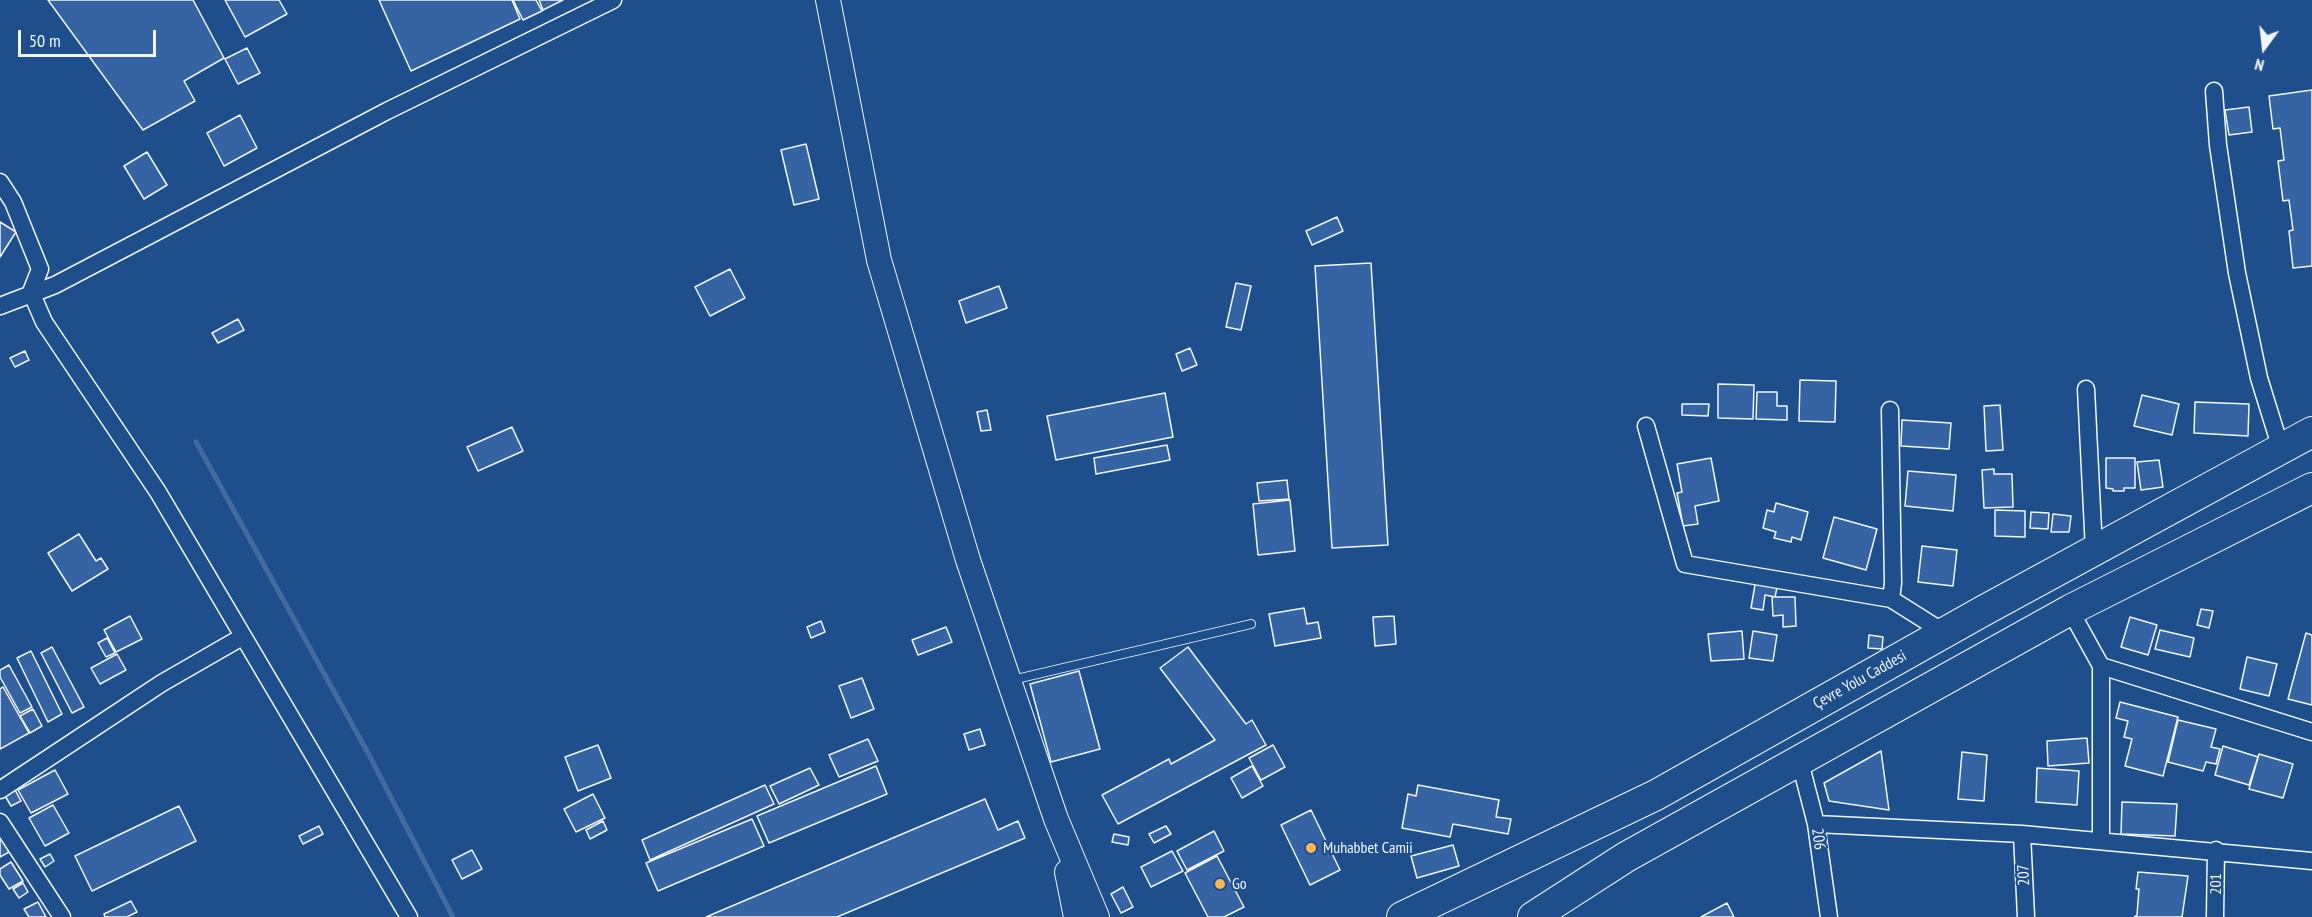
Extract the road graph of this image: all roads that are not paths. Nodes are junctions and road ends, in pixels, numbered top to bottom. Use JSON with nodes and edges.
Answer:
{"nodes":[{"id":1,"x":613,"y":0,"type":"edge"},
{"id":2,"x":828,"y":0,"type":"edge"},
{"id":3,"x":2214,"y":91,"type":"dead end"},
{"id":4,"x":0,"y":182,"type":"edge"},
{"id":5,"x":32,"y":292,"type":"junction"},
{"id":6,"x":0,"y":306,"type":"edge"},
{"id":7,"x":2086,"y":389,"type":"dead end"},
{"id":8,"x":1890,"y":410,"type":"dead end"},
{"id":9,"x":1646,"y":426,"type":"dead end"},
{"id":10,"x":2312,"y":432,"type":"edge"},
{"id":11,"x":2281,"y":449,"type":"junction"},
{"id":12,"x":2312,"y":488,"type":"edge"},
{"id":13,"x":2094,"y":550,"type":"junction"},
{"id":14,"x":1891,"y":599,"type":"junction"},
{"id":15,"x":2070,"y":610,"type":"junction"},
{"id":16,"x":1251,"y":624,"type":"dead end"},
{"id":17,"x":1945,"y":633,"type":"junction"},
{"id":18,"x":242,"y":637,"type":"junction"},
{"id":19,"x":2101,"y":666,"type":"junction"},
{"id":20,"x":1009,"y":681,"type":"junction"},
{"id":21,"x":2312,"y":732,"type":"edge"},
{"id":22,"x":1800,"y":762,"type":"junction"},
{"id":23,"x":0,"y":790,"type":"edge"},
{"id":24,"x":1056,"y":819,"type":"junction"},
{"id":25,"x":0,"y":822,"type":"edge"},
{"id":26,"x":1816,"y":824,"type":"junction"},
{"id":27,"x":2022,"y":834,"type":"junction"},
{"id":28,"x":2101,"y":840,"type":"junction"},
{"id":29,"x":2216,"y":850,"type":"junction"},
{"id":30,"x":2312,"y":861,"type":"edge"},
{"id":31,"x":62,"y":917,"type":"edge"},
{"id":32,"x":409,"y":917,"type":"edge"},
{"id":33,"x":1076,"y":917,"type":"edge"},
{"id":34,"x":1097,"y":917,"type":"edge"},
{"id":35,"x":1402,"y":917,"type":"edge"},
{"id":36,"x":1533,"y":917,"type":"edge"},
{"id":37,"x":1829,"y":917,"type":"edge"},
{"id":38,"x":2026,"y":917,"type":"edge"},
{"id":39,"x":2216,"y":917,"type":"edge"}],
"edges":[{"from":1,"to":5,"type":"street"},
{"from":2,"to":20,"type":"main road"},
{"from":3,"to":11,"type":"street"},
{"from":4,"to":5,"type":"street"},
{"from":5,"to":6,"type":"street"},
{"from":5,"to":18,"type":"street"},
{"from":7,"to":13,"type":"street"},
{"from":8,"to":14,"type":"street"},
{"from":9,"to":14,"type":"street"},
{"from":10,"to":11,"type":"highway","name":"Çevre Yolu Caddesi"},
{"from":11,"to":13,"type":"highway","name":"Çevre Yolu Caddesi"},
{"from":12,"to":15,"type":"highway"},
{"from":13,"to":17,"type":"highway","name":"Çevre Yolu Caddesi"},
{"from":14,"to":17,"type":"street"},
{"from":15,"to":19,"type":"street"},
{"from":15,"to":22,"type":"highway"},
{"from":16,"to":20,"type":"lane"},
{"from":17,"to":35,"type":"highway","name":"Çevre Yolu Caddesi"},
{"from":18,"to":23,"type":"street"},
{"from":18,"to":32,"type":"street"},
{"from":19,"to":21,"type":"street"},
{"from":19,"to":28,"type":"street"},
{"from":20,"to":24,"type":"main road"},
{"from":22,"to":26,"type":"street","name":"206"},
{"from":22,"to":36,"type":"highway"},
{"from":24,"to":33,"type":"main road"},
{"from":24,"to":34,"type":"main road"},
{"from":25,"to":31,"type":"street"},
{"from":26,"to":27,"type":"street"},
{"from":26,"to":37,"type":"street","name":"206"},
{"from":27,"to":28,"type":"street"},
{"from":27,"to":38,"type":"street","name":"207"},
{"from":28,"to":29,"type":"street"},
{"from":29,"to":30,"type":"street"},
{"from":29,"to":39,"type":"street","name":"201"}]}
